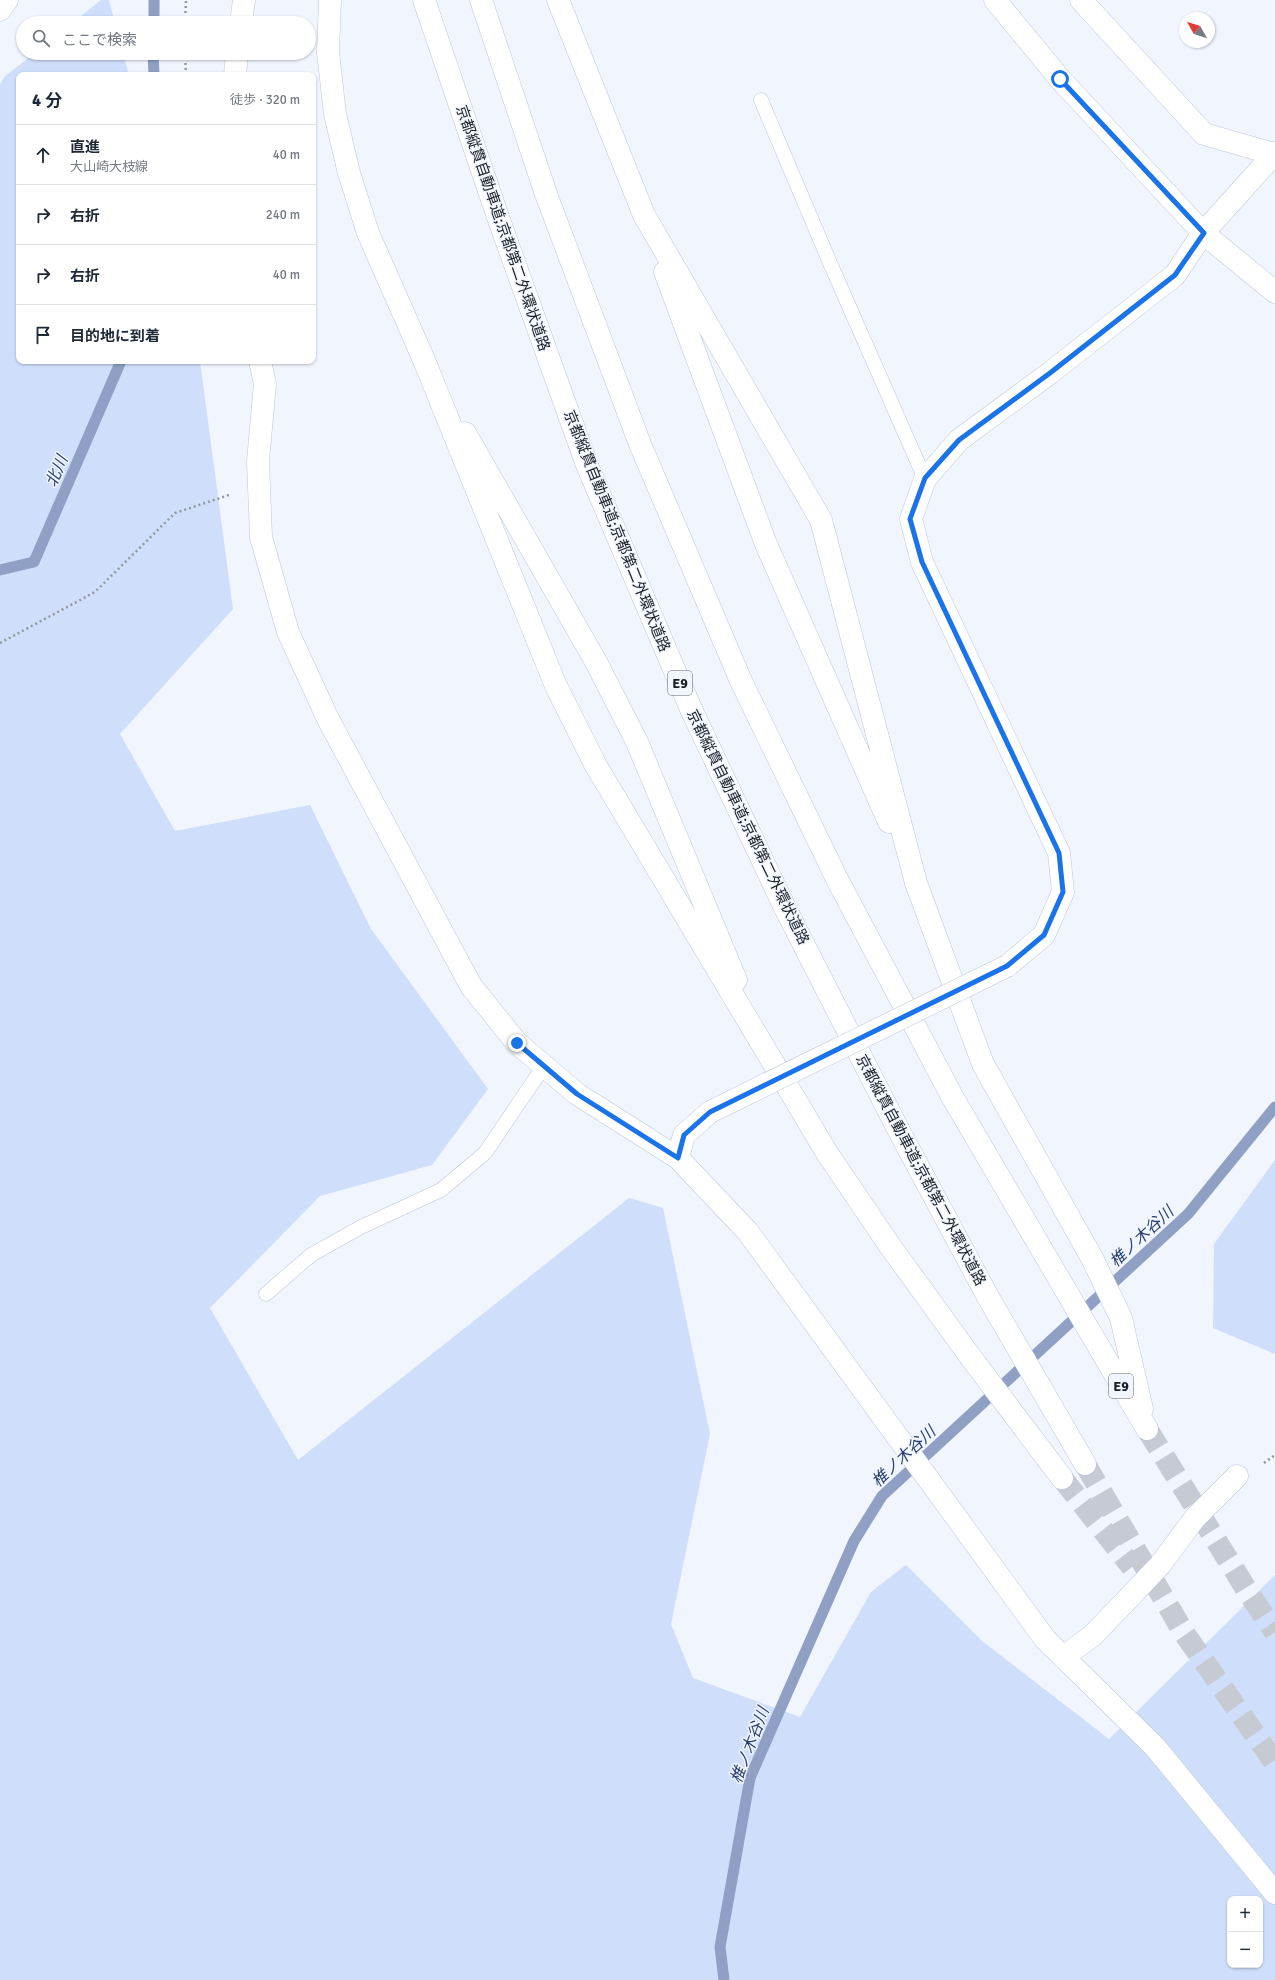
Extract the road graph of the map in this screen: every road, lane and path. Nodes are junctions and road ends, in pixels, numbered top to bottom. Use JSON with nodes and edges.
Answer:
{"nodes":[{"id":1,"x":7,"y":0,"type":"edge"},
{"id":2,"x":186,"y":0,"type":"edge"},
{"id":3,"x":244,"y":0,"type":"edge"},
{"id":4,"x":330,"y":0,"type":"edge"},
{"id":5,"x":424,"y":0,"type":"edge"},
{"id":6,"x":482,"y":0,"type":"edge"},
{"id":7,"x":558,"y":0,"type":"edge"},
{"id":8,"x":995,"y":0,"type":"edge"},
{"id":9,"x":1081,"y":0,"type":"edge"},
{"id":10,"x":0,"y":10,"type":"edge"},
{"id":11,"x":185,"y":16,"type":"edge"},
{"id":12,"x":242,"y":16,"type":"edge"},
{"id":13,"x":185,"y":60,"type":"edge"},
{"id":14,"x":236,"y":60,"type":"edge"},
{"id":15,"x":186,"y":72,"type":"edge"},
{"id":16,"x":234,"y":72,"type":"edge"},
{"id":17,"x":761,"y":100,"type":"dead end"},
{"id":18,"x":1274,"y":154,"type":"edge"},
{"id":19,"x":644,"y":215,"type":"junction"},
{"id":20,"x":1204,"y":233,"type":"junction"},
{"id":21,"x":1275,"y":292,"type":"edge"},
{"id":22,"x":424,"y":360,"type":"junction"},
{"id":23,"x":261,"y":364,"type":"edge"},
{"id":24,"x":925,"y":478,"type":"junction"},
{"id":25,"x":259,"y":484,"type":"junction"},
{"id":26,"x":0,"y":643,"type":"edge"},
{"id":27,"x":916,"y":883,"type":"junction"},
{"id":28,"x":767,"y":1055,"type":"junction"},
{"id":29,"x":544,"y":1066,"type":"junction"},
{"id":30,"x":678,"y":1158,"type":"junction"},
{"id":31,"x":266,"y":1294,"type":"dead end"},
{"id":32,"x":1085,"y":1464,"type":"tunnel mouth"},
{"id":33,"x":1237,"y":1476,"type":"dead end"},
{"id":34,"x":1062,"y":1478,"type":"tunnel mouth"},
{"id":35,"x":1063,"y":1657,"type":"junction"},
{"id":36,"x":1275,"y":1893,"type":"edge"}],
"edges":[{"from":1,"to":10,"type":"main road"},
{"from":2,"to":11,"type":"path"},
{"from":3,"to":12,"type":"main road"},
{"from":4,"to":22,"type":"main road"},
{"from":5,"to":32,"type":"main road","name":"京都縦貫自動車道;京都第二外環状道路","number":"E9"},
{"from":6,"to":27,"type":"main road","number":"E9"},
{"from":7,"to":19,"type":"main road"},
{"from":8,"to":20,"type":"main road"},
{"from":9,"to":18,"type":"main road"},
{"from":13,"to":15,"type":"path"},
{"from":14,"to":16,"type":"main road"},
{"from":17,"to":24,"type":"lane"},
{"from":18,"to":20,"type":"main road"},
{"from":19,"to":27,"type":"main road"},
{"from":19,"to":27,"type":"main road"},
{"from":20,"to":21,"type":"main road"},
{"from":20,"to":24,"type":"main road"},
{"from":22,"to":28,"type":"main road"},
{"from":22,"to":28,"type":"main road"},
{"from":23,"to":25,"type":"main road"},
{"from":24,"to":30,"type":"main road","bridge":true},
{"from":25,"to":26,"type":"path"},
{"from":25,"to":29,"type":"main road"},
{"from":28,"to":34,"type":"main road"},
{"from":29,"to":30,"type":"main road"},
{"from":29,"to":31,"type":"lane"},
{"from":30,"to":35,"type":"main road"},
{"from":33,"to":35,"type":"main road"},
{"from":35,"to":36,"type":"main road"}]}
